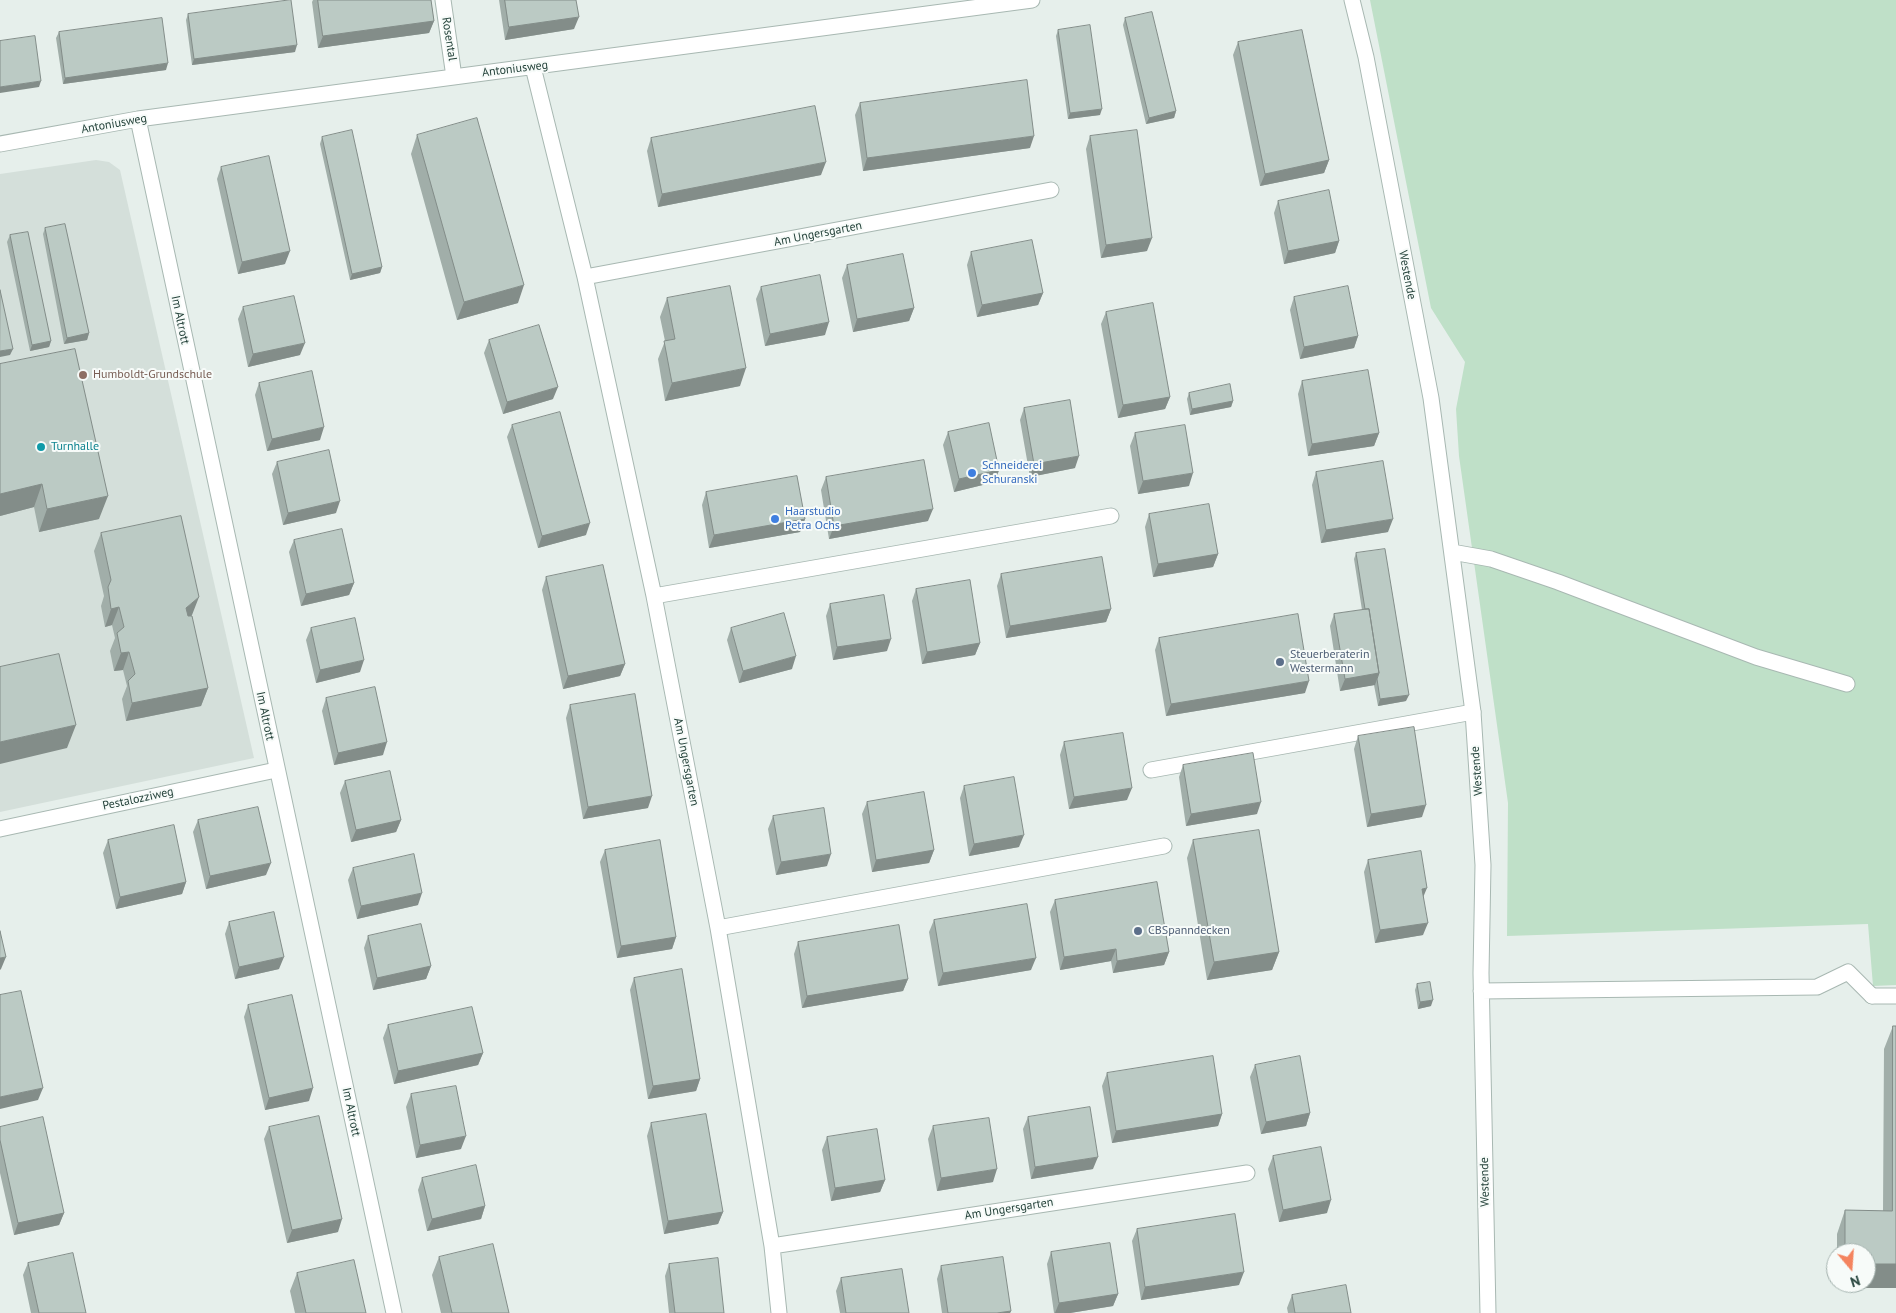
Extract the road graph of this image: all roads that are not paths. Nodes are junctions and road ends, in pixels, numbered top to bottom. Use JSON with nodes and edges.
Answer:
{"nodes":[{"id":1,"x":443,"y":0,"type":"edge"},
{"id":2,"x":1032,"y":0,"type":"edge"},
{"id":3,"x":1352,"y":0,"type":"edge"},
{"id":4,"x":533,"y":67,"type":"junction"},
{"id":5,"x":454,"y":78,"type":"junction"},
{"id":6,"x":138,"y":119,"type":"junction"},
{"id":7,"x":0,"y":144,"type":"edge"},
{"id":8,"x":1051,"y":190,"type":"dead end"},
{"id":9,"x":585,"y":277,"type":"junction"},
{"id":10,"x":1111,"y":516,"type":"dead end"},
{"id":11,"x":1452,"y":552,"type":"junction"},
{"id":12,"x":654,"y":596,"type":"junction"},
{"id":13,"x":1847,"y":684,"type":"dead end"},
{"id":14,"x":1473,"y":712,"type":"junction"},
{"id":15,"x":276,"y":770,"type":"junction"},
{"id":16,"x":1151,"y":770,"type":"dead end"},
{"id":17,"x":0,"y":828,"type":"edge"},
{"id":18,"x":1164,"y":846,"type":"dead end"},
{"id":19,"x":718,"y":928,"type":"junction"},
{"id":20,"x":1481,"y":991,"type":"junction"},
{"id":21,"x":1896,"y":996,"type":"edge"},
{"id":22,"x":1247,"y":1173,"type":"dead end"},
{"id":23,"x":772,"y":1246,"type":"junction"},
{"id":24,"x":394,"y":1313,"type":"edge"},
{"id":25,"x":778,"y":1313,"type":"edge"},
{"id":26,"x":1488,"y":1313,"type":"edge"}],
"edges":[{"from":1,"to":5,"type":"street","name":"Rosental"},
{"from":2,"to":4,"type":"street","name":"Antoniusweg"},
{"from":3,"to":11,"type":"street","name":"Westende"},
{"from":4,"to":5,"type":"street","name":"Antoniusweg"},
{"from":4,"to":9,"type":"street","name":"Am Ungersgarten"},
{"from":5,"to":6,"type":"street","name":"Antoniusweg"},
{"from":6,"to":7,"type":"street","name":"Antoniusweg"},
{"from":6,"to":15,"type":"street","name":"Im Altrott"},
{"from":8,"to":9,"type":"street","name":"Am Ungersgarten"},
{"from":9,"to":12,"type":"street","name":"Am Ungersgarten"},
{"from":10,"to":12,"type":"street"},
{"from":11,"to":13,"type":"street"},
{"from":11,"to":14,"type":"street","name":"Westende"},
{"from":12,"to":19,"type":"street","name":"Am Ungersgarten"},
{"from":14,"to":16,"type":"street"},
{"from":14,"to":20,"type":"street","name":"Westende"},
{"from":15,"to":17,"type":"street","name":"Pestalozziweg"},
{"from":15,"to":24,"type":"street","name":"Im Altrott"},
{"from":18,"to":19,"type":"street"},
{"from":19,"to":23,"type":"street","name":"Am Ungersgarten"},
{"from":20,"to":21,"type":"street"},
{"from":20,"to":26,"type":"street","name":"Westende"},
{"from":22,"to":23,"type":"street","name":"Am Ungersgarten"},
{"from":23,"to":25,"type":"street","name":"Am Ungersgarten"}]}
